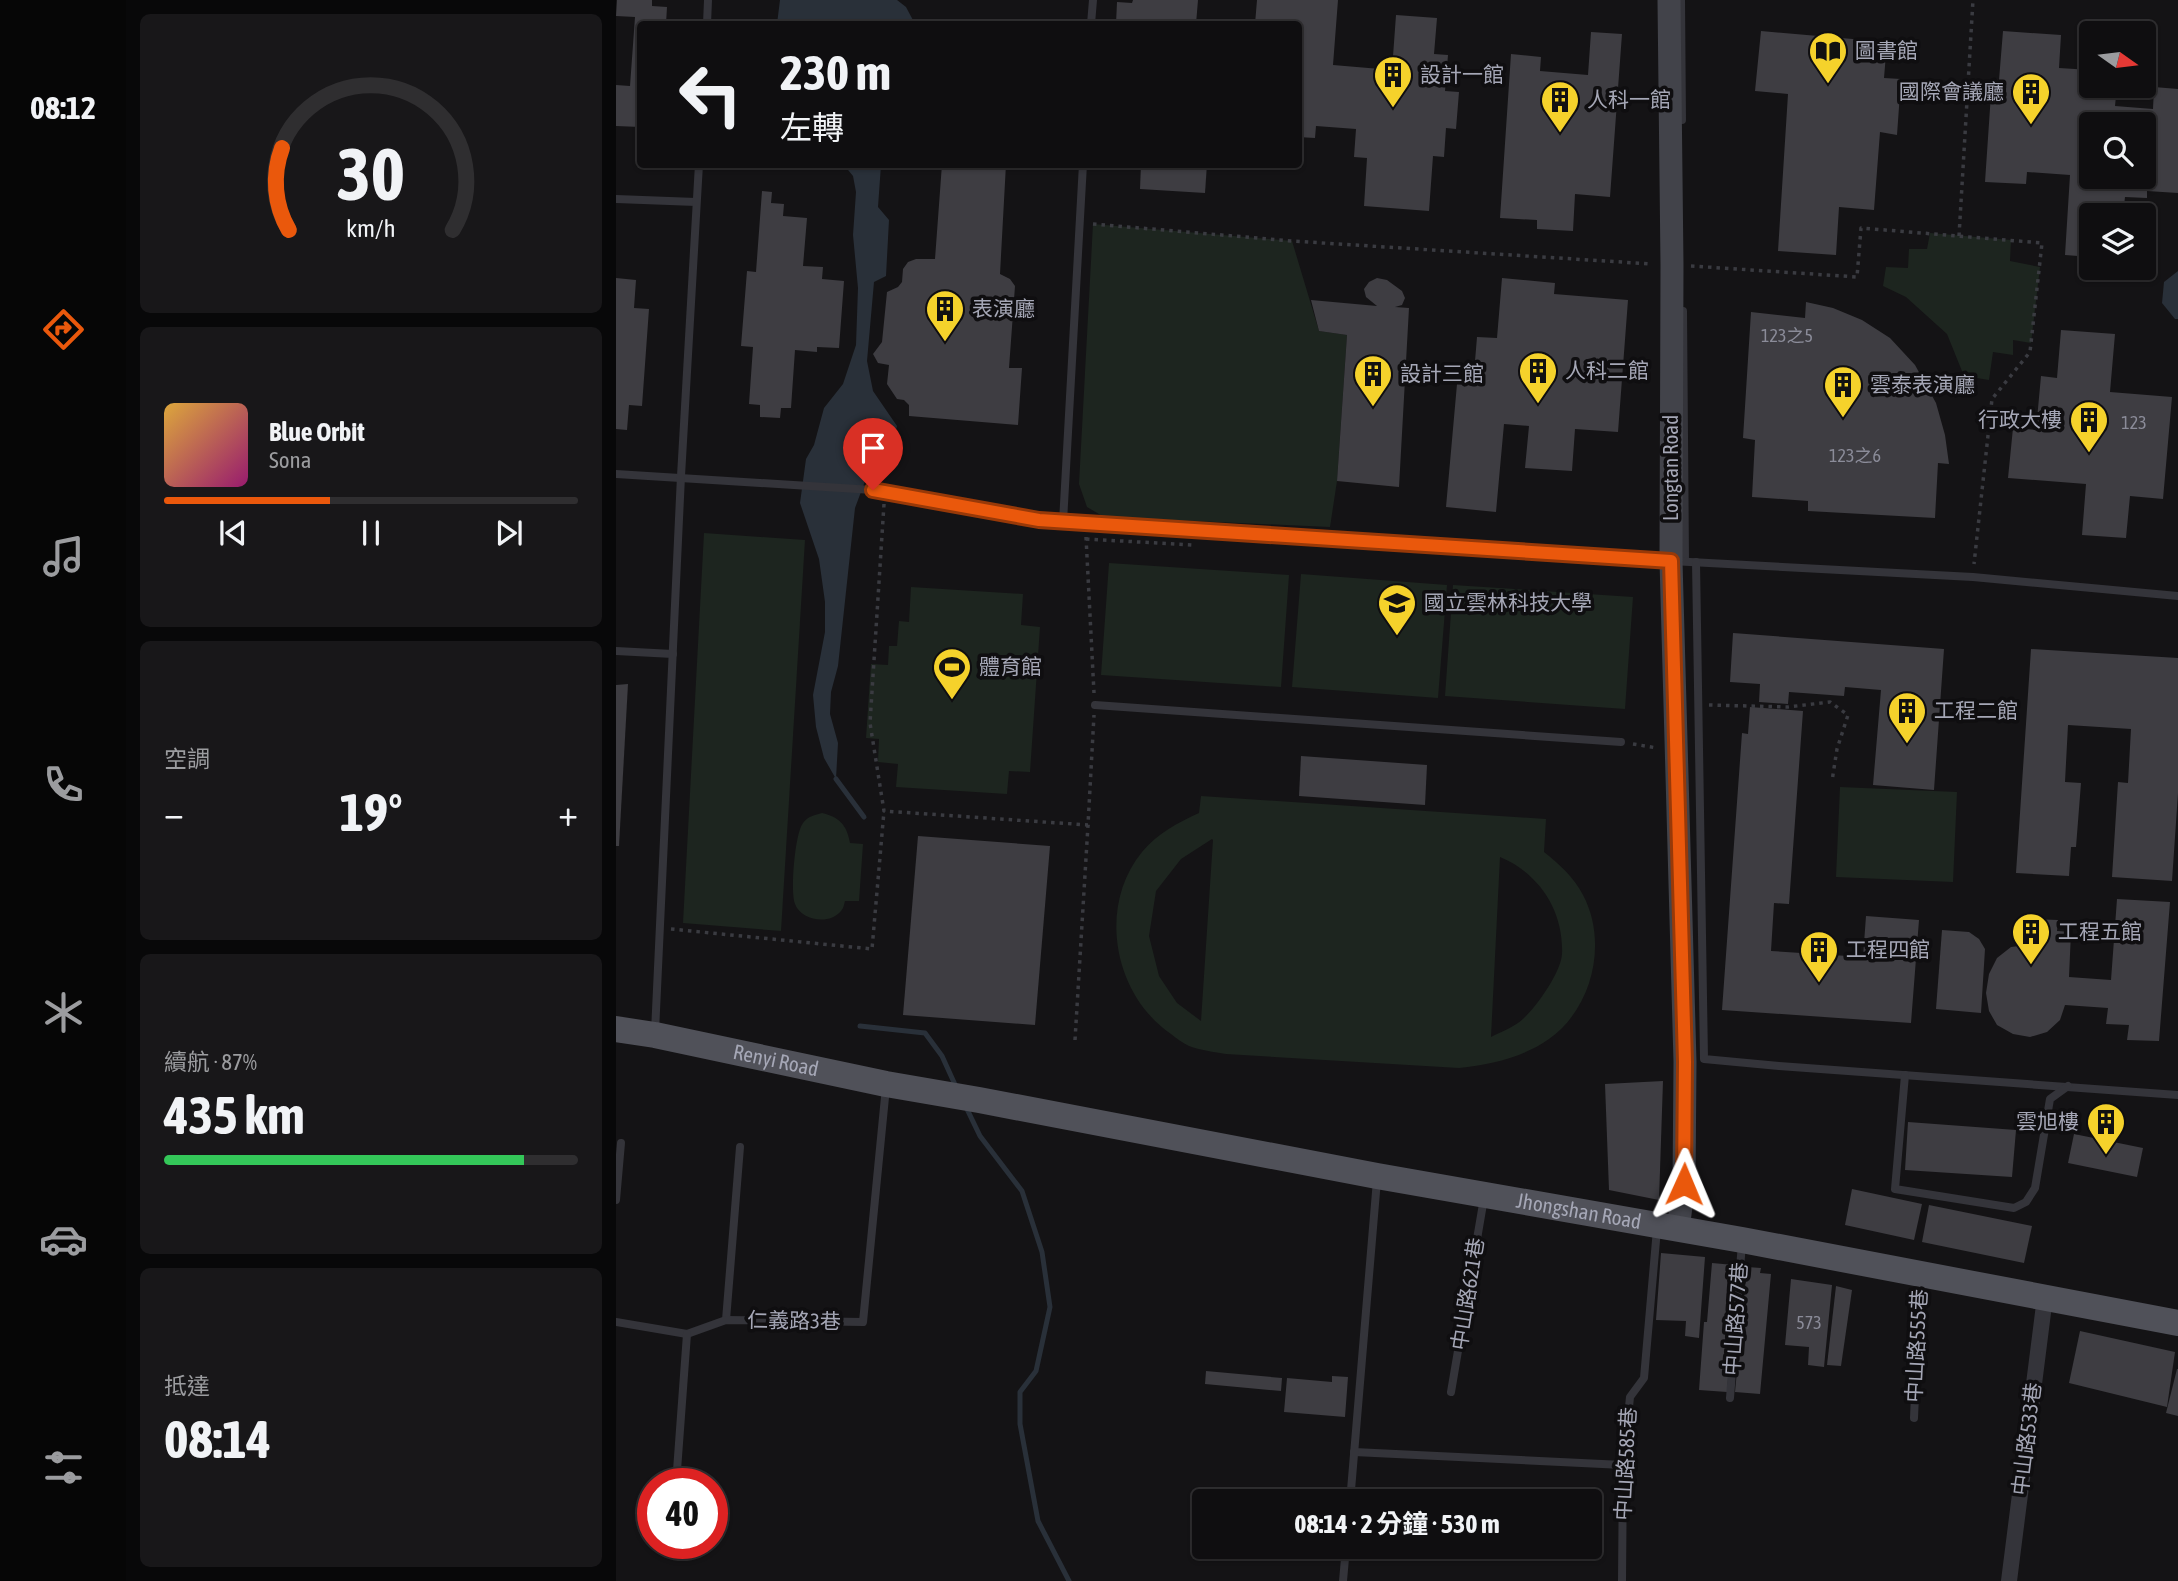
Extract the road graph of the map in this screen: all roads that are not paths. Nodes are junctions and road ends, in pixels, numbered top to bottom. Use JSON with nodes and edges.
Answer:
{"nodes":[{"id":1,"x":708,"y":0,"type":"edge"},
{"id":2,"x":1093,"y":0,"type":"edge"},
{"id":3,"x":1669,"y":0,"type":"edge"},
{"id":4,"x":1681,"y":0,"type":"edge"},
{"id":5,"x":707,"y":21,"type":"edge"},
{"id":6,"x":1091,"y":21,"type":"edge"},
{"id":7,"x":1682,"y":123,"type":"dead end"},
{"id":8,"x":699,"y":168,"type":"edge"},
{"id":9,"x":1083,"y":168,"type":"edge"},
{"id":10,"x":616,"y":200,"type":"edge"},
{"id":11,"x":696,"y":202,"type":"junction"},
{"id":12,"x":1683,"y":301,"type":"dead end"},
{"id":13,"x":616,"y":474,"type":"edge"},
{"id":14,"x":681,"y":476,"type":"junction"},
{"id":15,"x":1063,"y":522,"type":"junction"},
{"id":16,"x":1678,"y":561,"type":"junction"},
{"id":17,"x":1696,"y":562,"type":"junction"},
{"id":18,"x":2178,"y":596,"type":"edge"},
{"id":19,"x":616,"y":651,"type":"edge"},
{"id":20,"x":673,"y":654,"type":"junction"},
{"id":21,"x":1095,"y":705,"type":"road end"},
{"id":22,"x":1621,"y":742,"type":"road end"},
{"id":23,"x":616,"y":1030,"type":"edge"},
{"id":24,"x":655,"y":1035,"type":"junction"},
{"id":25,"x":1905,"y":1075,"type":"junction"},
{"id":26,"x":886,"y":1084,"type":"junction"},
{"id":27,"x":2068,"y":1086,"type":"junction"},
{"id":28,"x":2178,"y":1095,"type":"edge"},
{"id":29,"x":979,"y":1100,"type":"joint"},
{"id":30,"x":621,"y":1143,"type":"dead end"},
{"id":31,"x":740,"y":1147,"type":"dead end"},
{"id":32,"x":1377,"y":1176,"type":"junction"},
{"id":33,"x":1484,"y":1195,"type":"junction"},
{"id":34,"x":616,"y":1200,"type":"edge"},
{"id":35,"x":1668,"y":1228,"type":"junction"},
{"id":36,"x":1742,"y":1240,"type":"junction"},
{"id":37,"x":1920,"y":1274,"type":"junction"},
{"id":38,"x":2045,"y":1297,"type":"junction"},
{"id":39,"x":726,"y":1320,"type":"junction"},
{"id":40,"x":616,"y":1322,"type":"edge"},
{"id":41,"x":2178,"y":1323,"type":"edge"},
{"id":42,"x":687,"y":1334,"type":"junction"},
{"id":43,"x":1451,"y":1392,"type":"dead end"},
{"id":44,"x":1730,"y":1398,"type":"dead end"},
{"id":45,"x":1914,"y":1418,"type":"dead end"},
{"id":46,"x":1354,"y":1452,"type":"junction"},
{"id":47,"x":1623,"y":1465,"type":"junction"},
{"id":48,"x":677,"y":1468,"type":"edge"},
{"id":49,"x":1351,"y":1489,"type":"edge"},
{"id":50,"x":1345,"y":1559,"type":"edge"},
{"id":51,"x":1343,"y":1581,"type":"edge"},
{"id":52,"x":1622,"y":1581,"type":"edge"},
{"id":53,"x":2009,"y":1581,"type":"edge"}],
"edges":[{"from":1,"to":5,"type":"lane"},
{"from":2,"to":6,"type":"lane"},
{"from":3,"to":16,"type":"street","name":"Longtan Road"},
{"from":4,"to":7,"type":"lane"},
{"from":8,"to":11,"type":"lane"},
{"from":9,"to":15,"type":"lane"},
{"from":10,"to":11,"type":"lane"},
{"from":11,"to":14,"type":"lane"},
{"from":12,"to":16,"type":"lane"},
{"from":13,"to":14,"type":"lane"},
{"from":14,"to":15,"type":"lane"},
{"from":14,"to":20,"type":"lane"},
{"from":15,"to":16,"type":"lane"},
{"from":16,"to":17,"type":"lane"},
{"from":16,"to":35,"type":"street","name":"Longtan Road"},
{"from":17,"to":18,"type":"lane"},
{"from":17,"to":25,"type":"lane"},
{"from":19,"to":20,"type":"lane"},
{"from":20,"to":24,"type":"lane"},
{"from":21,"to":22,"type":"lane"},
{"from":23,"to":24,"type":"main road","name":"Renyi Road"},
{"from":24,"to":26,"type":"main road","name":"Renyi Road"},
{"from":25,"to":27,"type":"lane"},
{"from":25,"to":27,"type":"lane"},
{"from":26,"to":29,"type":"main road","name":"Renyi Road"},
{"from":26,"to":39,"type":"lane","name":"仁義路3巷"},
{"from":27,"to":28,"type":"lane"},
{"from":29,"to":32,"type":"main road","name":"Jhongshan Road"},
{"from":30,"to":34,"type":"lane"},
{"from":31,"to":39,"type":"lane"},
{"from":32,"to":33,"type":"main road","name":"Jhongshan Road"},
{"from":32,"to":46,"type":"lane"},
{"from":33,"to":35,"type":"main road","name":"Jhongshan Road"},
{"from":33,"to":43,"type":"lane","name":"中山路621巷"},
{"from":35,"to":36,"type":"main road","name":"Jhongshan Road"},
{"from":35,"to":47,"type":"lane","name":"中山路585巷"},
{"from":36,"to":37,"type":"main road","name":"Jhongshan Road"},
{"from":36,"to":44,"type":"lane","name":"中山路577巷"},
{"from":37,"to":38,"type":"main road","name":"Jhongshan Road"},
{"from":37,"to":45,"type":"lane","name":"中山路555巷"},
{"from":38,"to":41,"type":"main road","name":"Jhongshan Road"},
{"from":38,"to":53,"type":"street","name":"中山路533巷"},
{"from":39,"to":42,"type":"lane","name":"仁義路3巷"},
{"from":40,"to":42,"type":"lane","name":"仁義路3巷"},
{"from":42,"to":48,"type":"lane"},
{"from":46,"to":47,"type":"lane"},
{"from":46,"to":49,"type":"lane"},
{"from":47,"to":52,"type":"lane","name":"中山路585巷"},
{"from":50,"to":51,"type":"lane"}]}
